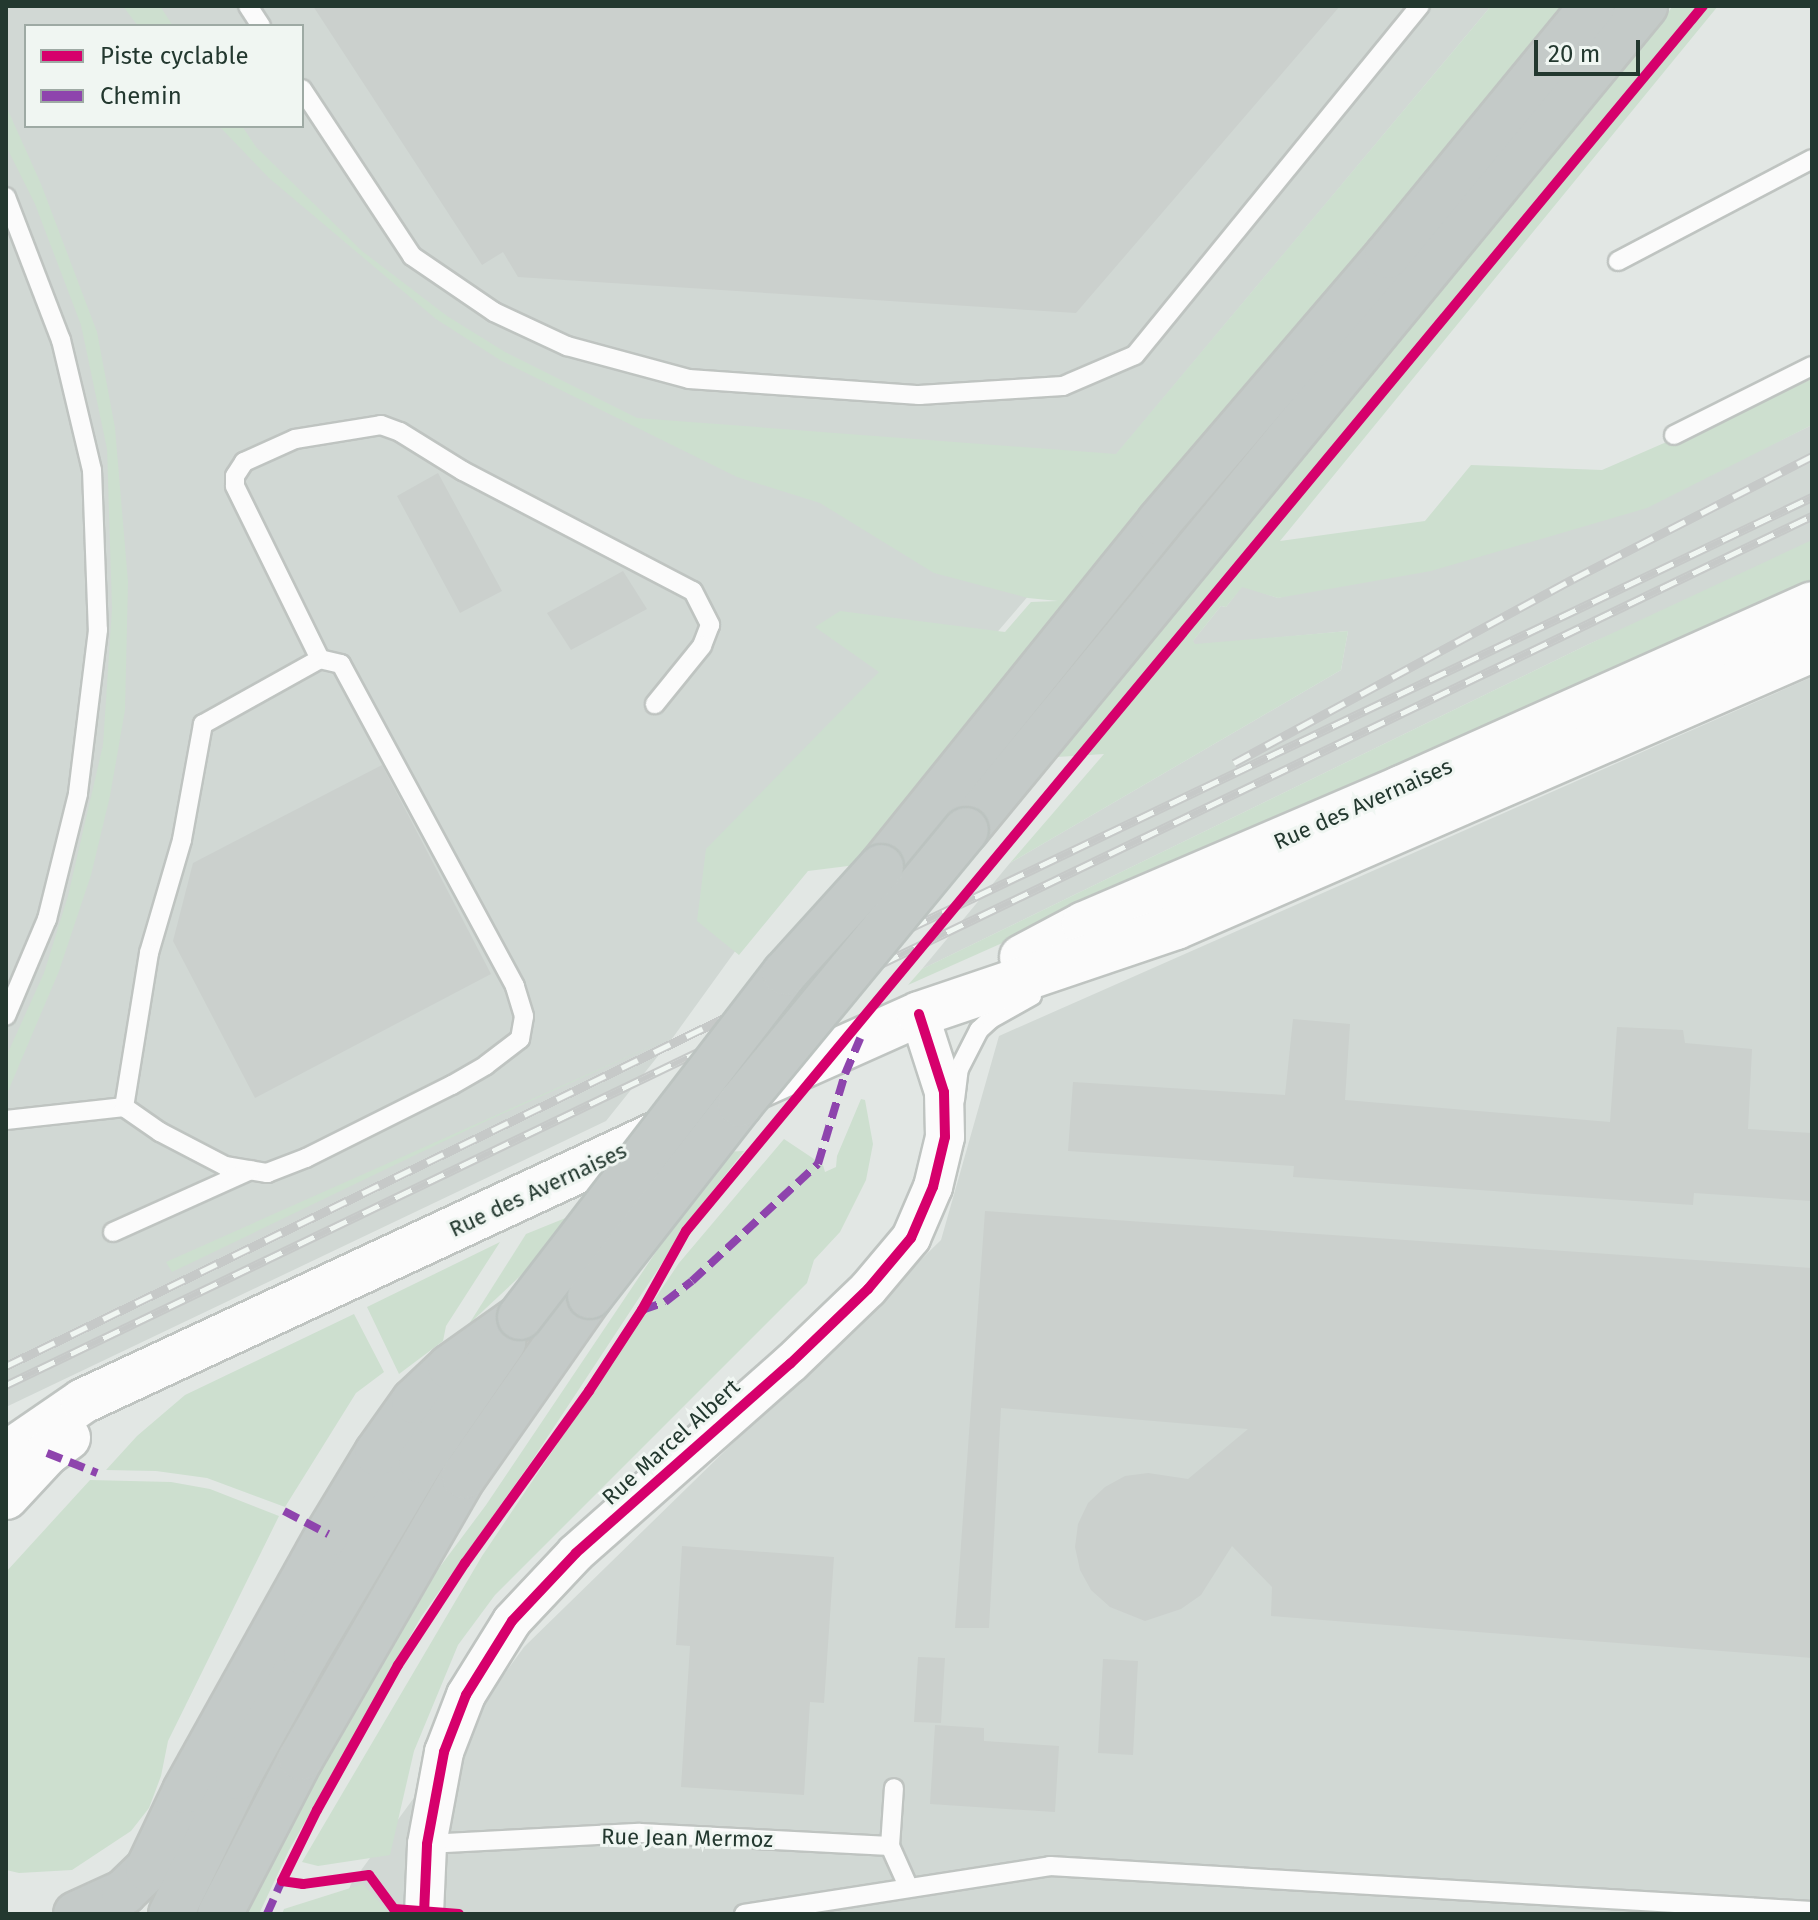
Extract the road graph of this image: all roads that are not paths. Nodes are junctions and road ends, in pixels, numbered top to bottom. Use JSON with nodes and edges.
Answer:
{"nodes":[{"id":1,"x":248,"y":6,"type":"edge"},
{"id":2,"x":1420,"y":6,"type":"edge"},
{"id":3,"x":1592,"y":6,"type":"edge"},
{"id":4,"x":1645,"y":6,"type":"edge"},
{"id":5,"x":260,"y":24,"type":"edge"},
{"id":6,"x":304,"y":92,"type":"edge"},
{"id":7,"x":1812,"y":159,"type":"edge"},
{"id":8,"x":6,"y":197,"type":"edge"},
{"id":9,"x":1618,"y":261,"type":"dead end"},
{"id":10,"x":1812,"y":366,"type":"edge"},
{"id":11,"x":1674,"y":435,"type":"dead end"},
{"id":12,"x":1812,"y":604,"type":"edge"},
{"id":13,"x":1812,"y":650,"type":"edge"},
{"id":14,"x":320,"y":659,"type":"junction"},
{"id":15,"x":655,"y":704,"type":"dead end"},
{"id":16,"x":1174,"y":928,"type":"junction"},
{"id":17,"x":919,"y":1014,"type":"junction"},
{"id":18,"x":6,"y":1016,"type":"edge"},
{"id":19,"x":124,"y":1107,"type":"junction"},
{"id":20,"x":6,"y":1120,"type":"edge"},
{"id":21,"x":945,"y":1137,"type":"junction"},
{"id":22,"x":251,"y":1170,"type":"junction"},
{"id":23,"x":113,"y":1232,"type":"dead end"},
{"id":24,"x":520,"y":1317,"type":"junction"},
{"id":25,"x":158,"y":1369,"type":"junction"},
{"id":26,"x":6,"y":1454,"type":"edge"},
{"id":27,"x":6,"y":1497,"type":"edge"},
{"id":28,"x":894,"y":1788,"type":"dead end"},
{"id":29,"x":427,"y":1844,"type":"junction"},
{"id":30,"x":890,"y":1846,"type":"junction"},
{"id":31,"x":908,"y":1886,"type":"junction"},
{"id":32,"x":1812,"y":1911,"type":"edge"},
{"id":33,"x":76,"y":1914,"type":"edge"},
{"id":34,"x":171,"y":1914,"type":"edge"},
{"id":35,"x":220,"y":1914,"type":"edge"},
{"id":36,"x":424,"y":1914,"type":"edge"},
{"id":37,"x":744,"y":1914,"type":"edge"}],
"edges":[{"from":1,"to":5,"type":"lane"},
{"from":2,"to":6,"type":"lane"},
{"from":3,"to":24,"type":"highway","bridge":true},
{"from":4,"to":35,"type":"highway","bridge":true},
{"from":7,"to":9,"type":"lane"},
{"from":8,"to":18,"type":"lane"},
{"from":10,"to":11,"type":"lane"},
{"from":12,"to":17,"type":"main road","name":"Rue des Avernaises"},
{"from":13,"to":16,"type":"main road","name":"Rue des Avernaises"},
{"from":14,"to":15,"type":"lane"},
{"from":14,"to":19,"type":"lane"},
{"from":14,"to":22,"type":"lane"},
{"from":16,"to":17,"type":"main road","name":"Rue des Avernaises"},
{"from":16,"to":21,"type":"lane"},
{"from":17,"to":21,"type":"street","name":"Rue Marcel Albert"},
{"from":17,"to":25,"type":"main road","name":"Rue des Avernaises"},
{"from":19,"to":20,"type":"lane"},
{"from":19,"to":22,"type":"lane"},
{"from":21,"to":29,"type":"street","name":"Rue Marcel Albert"},
{"from":22,"to":23,"type":"lane"},
{"from":24,"to":33,"type":"highway"},
{"from":24,"to":34,"type":"highway"},
{"from":25,"to":26,"type":"main road","name":"Rue des Avernaises"},
{"from":25,"to":27,"type":"main road","name":"Rue des Avernaises"},
{"from":28,"to":30,"type":"lane"},
{"from":29,"to":30,"type":"lane","name":"Rue Jean Mermoz"},
{"from":29,"to":36,"type":"street","name":"Rue Marcel Albert"},
{"from":30,"to":31,"type":"lane"},
{"from":31,"to":32,"type":"lane"},
{"from":31,"to":37,"type":"lane"}]}
